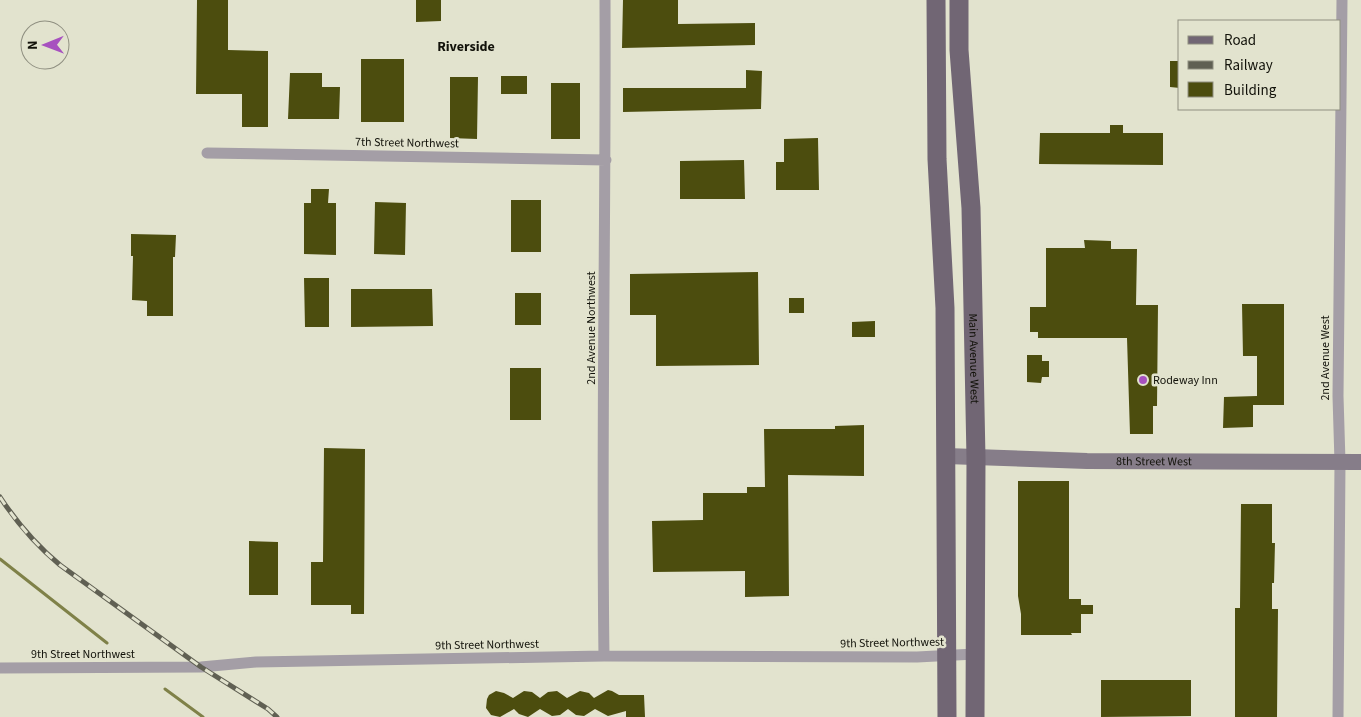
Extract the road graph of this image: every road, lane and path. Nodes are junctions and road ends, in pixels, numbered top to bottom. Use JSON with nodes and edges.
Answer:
{"nodes":[{"id":1,"x":605,"y":0,"type":"edge"},
{"id":2,"x":936,"y":0,"type":"edge"},
{"id":3,"x":959,"y":0,"type":"edge"},
{"id":4,"x":1342,"y":0,"type":"edge"},
{"id":5,"x":1341,"y":96,"type":"edge"},
{"id":6,"x":1341,"y":110,"type":"edge"},
{"id":7,"x":207,"y":153,"type":"dead end"},
{"id":8,"x":606,"y":160,"type":"junction"},
{"id":9,"x":946,"y":456,"type":"junction"},
{"id":10,"x":976,"y":458,"type":"junction"},
{"id":11,"x":1340,"y":462,"type":"junction"},
{"id":12,"x":1361,"y":462,"type":"edge"},
{"id":13,"x":975,"y":654,"type":"junction"},
{"id":14,"x":604,"y":656,"type":"junction"},
{"id":15,"x":946,"y":656,"type":"junction"},
{"id":16,"x":0,"y":668,"type":"edge"},
{"id":17,"x":946,"y":717,"type":"edge"},
{"id":18,"x":975,"y":717,"type":"edge"},
{"id":19,"x":1338,"y":717,"type":"edge"}],
"edges":[{"from":1,"to":8,"type":"street","name":"2nd Avenue Northwest"},
{"from":2,"to":9,"type":"main road"},
{"from":3,"to":10,"type":"main road","name":"Main Avenue West"},
{"from":4,"to":5,"type":"street","name":"2nd Avenue West"},
{"from":6,"to":11,"type":"street","name":"2nd Avenue West"},
{"from":7,"to":8,"type":"street","name":"7th Street Northwest"},
{"from":8,"to":14,"type":"street","name":"2nd Avenue Northwest"},
{"from":9,"to":10,"type":"street","name":"8th Street West"},
{"from":9,"to":15,"type":"main road"},
{"from":10,"to":11,"type":"street","name":"8th Street West"},
{"from":10,"to":13,"type":"main road","name":"Main Avenue West"},
{"from":11,"to":12,"type":"street","name":"8th Street West"},
{"from":11,"to":19,"type":"street","name":"2nd Avenue West"},
{"from":13,"to":15,"type":"street","name":"9th Street Northwest"},
{"from":13,"to":18,"type":"main road","name":"Main Avenue West"},
{"from":14,"to":15,"type":"street","name":"9th Street Northwest"},
{"from":14,"to":16,"type":"street","name":"9th Street Northwest"},
{"from":15,"to":17,"type":"main road"}]}
